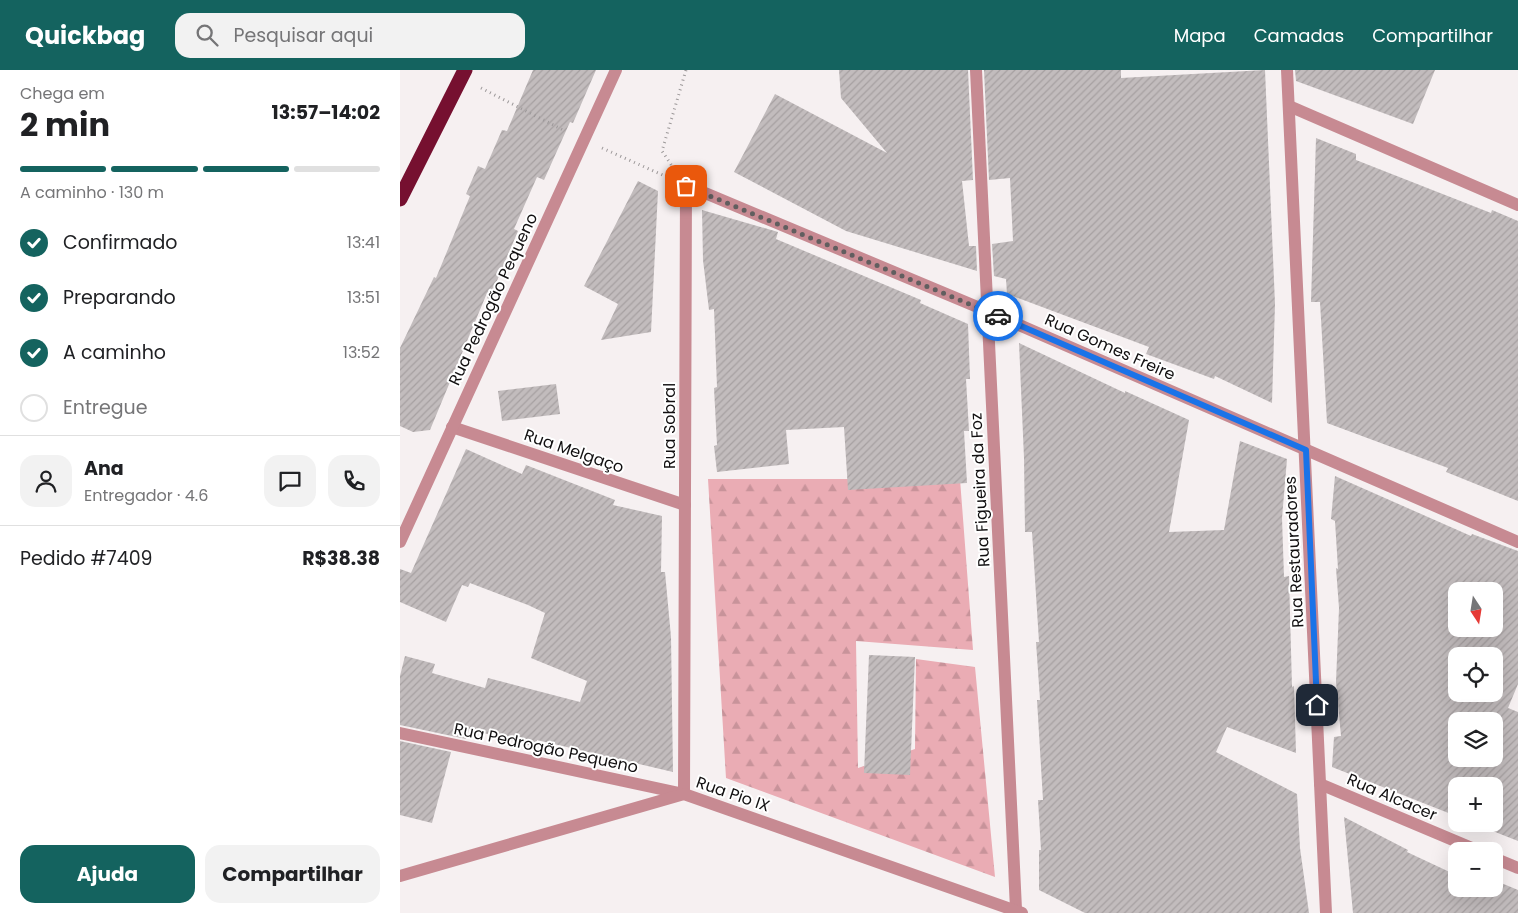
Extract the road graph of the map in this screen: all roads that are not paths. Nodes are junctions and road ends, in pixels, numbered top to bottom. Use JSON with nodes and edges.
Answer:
{"nodes":[{"id":1,"x":464,"y":70,"type":"edge"},
{"id":2,"x":616,"y":70,"type":"edge"},
{"id":3,"x":976,"y":70,"type":"edge"},
{"id":4,"x":1287,"y":70,"type":"edge"},
{"id":5,"x":1289,"y":106,"type":"junction"},
{"id":6,"x":686,"y":186,"type":"joint"},
{"id":7,"x":400,"y":199,"type":"edge"},
{"id":8,"x":1518,"y":205,"type":"edge"},
{"id":9,"x":987,"y":311,"type":"junction"},
{"id":10,"x":452,"y":427,"type":"junction"},
{"id":11,"x":1306,"y":450,"type":"junction"},
{"id":12,"x":685,"y":505,"type":"junction"},
{"id":13,"x":400,"y":542,"type":"edge"},
{"id":14,"x":1518,"y":542,"type":"edge"},
{"id":15,"x":400,"y":734,"type":"edge"},
{"id":16,"x":1320,"y":784,"type":"junction"},
{"id":17,"x":684,"y":794,"type":"junction"},
{"id":18,"x":1457,"y":842,"type":"edge"},
{"id":19,"x":1503,"y":862,"type":"edge"},
{"id":20,"x":1518,"y":868,"type":"edge"},
{"id":21,"x":400,"y":876,"type":"edge"},
{"id":22,"x":1019,"y":911,"type":"edge"},
{"id":23,"x":1326,"y":913,"type":"edge"}],
"edges":[{"from":1,"to":7,"type":"highway"},
{"from":2,"to":10,"type":"street","name":"Rua Pedrogão Pequeno"},
{"from":3,"to":9,"type":"street","name":"Rua Figueira da Foz"},
{"from":4,"to":5,"type":"street","name":"Rua Restauradores"},
{"from":5,"to":8,"type":"street"},
{"from":5,"to":11,"type":"street","name":"Rua Restauradores"},
{"from":6,"to":9,"type":"street","name":"Rua Gomes Freire"},
{"from":6,"to":12,"type":"street","name":"Rua Sobral"},
{"from":9,"to":11,"type":"street","name":"Rua Gomes Freire"},
{"from":9,"to":22,"type":"street","name":"Rua Figueira da Foz"},
{"from":10,"to":12,"type":"street","name":"Rua Melgaço"},
{"from":10,"to":13,"type":"street","name":"Rua Pedrogão Pequeno"},
{"from":11,"to":14,"type":"street","name":"Rua Gomes Freire"},
{"from":11,"to":16,"type":"street","name":"Rua Restauradores"},
{"from":12,"to":17,"type":"street","name":"Rua Sobral"},
{"from":15,"to":17,"type":"street","name":"Rua Pedrogão Pequeno"},
{"from":16,"to":18,"type":"street","name":"Rua Alcacer"},
{"from":16,"to":23,"type":"street","name":"Rua Restauradores"},
{"from":17,"to":21,"type":"street","name":"Rua Pio IX"},
{"from":17,"to":22,"type":"street","name":"Rua Pio IX"},
{"from":19,"to":20,"type":"street"}]}
